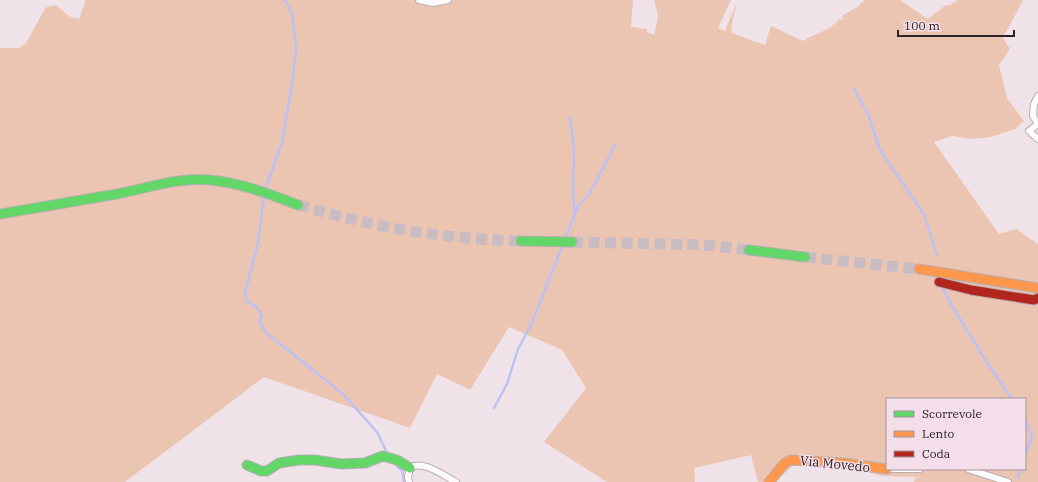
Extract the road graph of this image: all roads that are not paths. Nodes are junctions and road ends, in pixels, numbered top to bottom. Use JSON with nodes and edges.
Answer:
{"nodes":[{"id":1,"x":419,"y":0,"type":"edge"},
{"id":2,"x":448,"y":0,"type":"edge"},
{"id":3,"x":1038,"y":96,"type":"edge"},
{"id":4,"x":1038,"y":124,"type":"edge"},
{"id":5,"x":1038,"y":139,"type":"edge"},
{"id":6,"x":298,"y":205,"type":"tunnel mouth"},
{"id":7,"x":0,"y":214,"type":"edge"},
{"id":8,"x":521,"y":241,"type":"tunnel mouth"},
{"id":9,"x":572,"y":242,"type":"tunnel mouth"},
{"id":10,"x":749,"y":250,"type":"tunnel mouth"},
{"id":11,"x":804,"y":257,"type":"tunnel mouth"},
{"id":12,"x":919,"y":269,"type":"tunnel mouth"},
{"id":13,"x":939,"y":282,"type":"dead end"},
{"id":14,"x":1038,"y":288,"type":"edge"},
{"id":15,"x":1038,"y":298,"type":"edge"},
{"id":16,"x":247,"y":465,"type":"dead end"},
{"id":17,"x":410,"y":468,"type":"junction"},
{"id":18,"x":886,"y":469,"type":"edge"},
{"id":19,"x":971,"y":470,"type":"edge"},
{"id":20,"x":409,"y":482,"type":"edge"},
{"id":21,"x":456,"y":482,"type":"edge"},
{"id":22,"x":769,"y":482,"type":"edge"},
{"id":23,"x":1008,"y":482,"type":"edge"}],
"edges":[{"from":1,"to":2,"type":"street"},
{"from":3,"to":4,"type":"street"},
{"from":4,"to":5,"type":"street"},
{"from":6,"to":7,"type":"main road"},
{"from":8,"to":9,"type":"main road"},
{"from":10,"to":11,"type":"main road"},
{"from":12,"to":14,"type":"main road"},
{"from":13,"to":15,"type":"main road"},
{"from":16,"to":17,"type":"main road"},
{"from":17,"to":20,"type":"street"},
{"from":17,"to":21,"type":"street"},
{"from":18,"to":22,"type":"main road","name":"Via Movedo"},
{"from":19,"to":23,"type":"street"}]}
